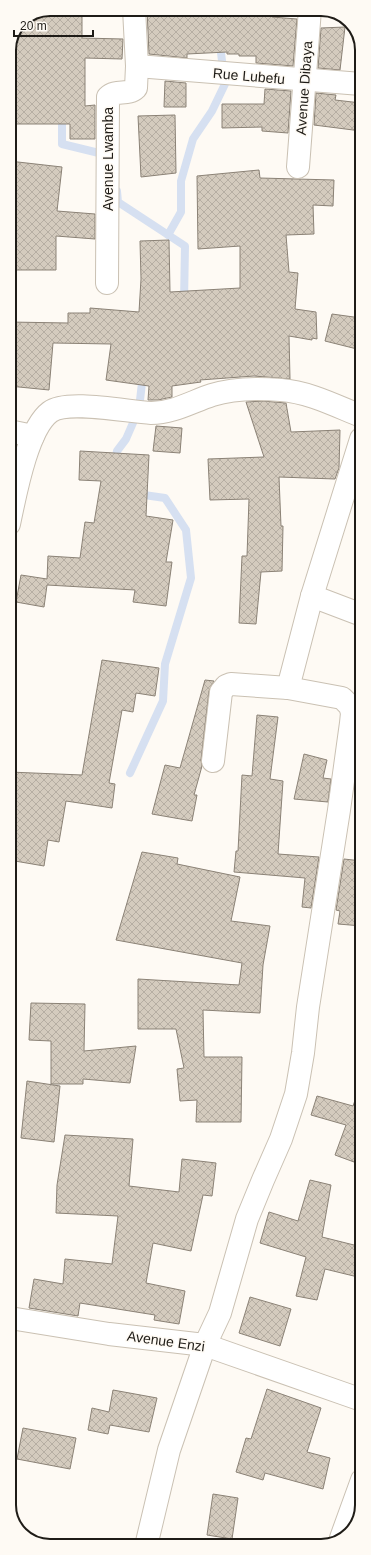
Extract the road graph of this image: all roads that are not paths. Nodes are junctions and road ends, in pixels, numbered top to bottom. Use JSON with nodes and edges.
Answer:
{"nodes":[{"id":1,"x":134,"y":16,"type":"edge"},
{"id":2,"x":310,"y":16,"type":"edge"},
{"id":3,"x":137,"y":66,"type":"junction"},
{"id":4,"x":305,"y":81,"type":"junction"},
{"id":5,"x":355,"y":84,"type":"edge"},
{"id":6,"x":298,"y":167,"type":"dead end"},
{"id":7,"x":107,"y":283,"type":"dead end"},
{"id":8,"x":355,"y":414,"type":"edge"},
{"id":9,"x":16,"y":432,"type":"edge"},
{"id":10,"x":33,"y":436,"type":"junction"},
{"id":11,"x":355,"y":461,"type":"edge"},
{"id":12,"x":16,"y":491,"type":"edge"},
{"id":13,"x":312,"y":596,"type":"junction"},
{"id":14,"x":355,"y":612,"type":"edge"},
{"id":15,"x":288,"y":688,"type":"junction"},
{"id":16,"x":213,"y":761,"type":"dead end"},
{"id":17,"x":16,"y":1319,"type":"edge"},
{"id":18,"x":205,"y":1345,"type":"junction"},
{"id":19,"x":355,"y":1398,"type":"edge"},
{"id":20,"x":355,"y":1499,"type":"edge"},
{"id":21,"x":344,"y":1530,"type":"edge"},
{"id":22,"x":148,"y":1539,"type":"edge"}],
"edges":[{"from":1,"to":3,"type":"street","name":"Avenue Lwamba"},
{"from":2,"to":4,"type":"street","name":"Avenue Dibaya"},
{"from":3,"to":4,"type":"street","name":"Rue Lubefu"},
{"from":3,"to":7,"type":"street","name":"Avenue Lwamba"},
{"from":4,"to":5,"type":"street","name":"Rue Lubefu"},
{"from":4,"to":6,"type":"street","name":"Avenue Dibaya"},
{"from":8,"to":10,"type":"street"},
{"from":9,"to":10,"type":"street"},
{"from":10,"to":12,"type":"street"},
{"from":11,"to":13,"type":"street"},
{"from":13,"to":14,"type":"street"},
{"from":13,"to":15,"type":"street"},
{"from":15,"to":16,"type":"street"},
{"from":15,"to":18,"type":"street"},
{"from":17,"to":18,"type":"street","name":"Avenue Enzi"},
{"from":18,"to":19,"type":"street","name":"Avenue Enzi"},
{"from":18,"to":22,"type":"street"},
{"from":20,"to":21,"type":"street"}]}
